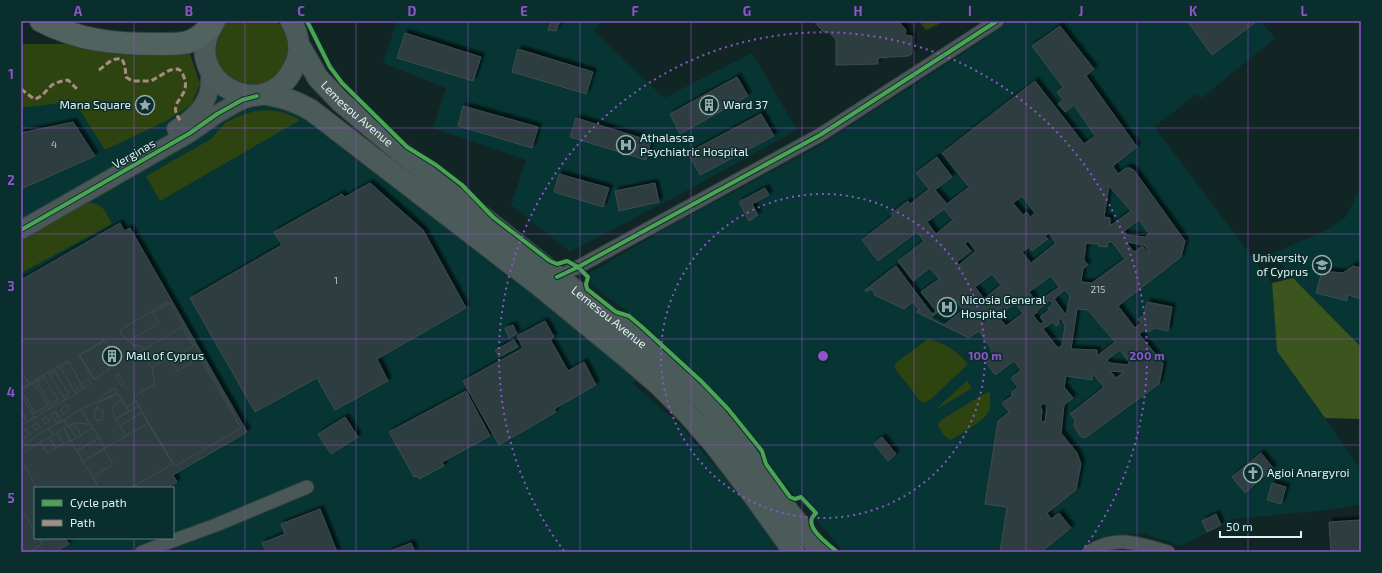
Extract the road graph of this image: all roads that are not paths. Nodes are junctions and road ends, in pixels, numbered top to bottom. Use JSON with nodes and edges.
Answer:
{"nodes":[{"id":1,"x":41,"y":21,"type":"edge"},
{"id":2,"x":291,"y":21,"type":"edge"},
{"id":3,"x":997,"y":21,"type":"edge"},
{"id":4,"x":213,"y":24,"type":"edge"},
{"id":5,"x":299,"y":45,"type":"junction"},
{"id":6,"x":210,"y":72,"type":"junction"},
{"id":7,"x":261,"y":95,"type":"junction"},
{"id":8,"x":21,"y":217,"type":"edge"},
{"id":9,"x":21,"y":230,"type":"edge"},
{"id":10,"x":557,"y":276,"type":"junction"},
{"id":11,"x":307,"y":487,"type":"dead end"},
{"id":12,"x":142,"y":552,"type":"edge"},
{"id":13,"x":794,"y":552,"type":"edge"},
{"id":14,"x":821,"y":552,"type":"edge"},
{"id":15,"x":1090,"y":552,"type":"edge"},
{"id":16,"x":1168,"y":552,"type":"edge"}],
"edges":[{"from":1,"to":4,"type":"highway"},
{"from":2,"to":5,"type":"main road"},
{"from":3,"to":10,"type":"street"},
{"from":4,"to":6,"type":"main road"},
{"from":5,"to":7,"type":"main road"},
{"from":5,"to":10,"type":"main road","name":"Lemesou Avenue"},
{"from":6,"to":7,"type":"main road","name":"Lemesou Avenue"},
{"from":6,"to":8,"type":"street","name":"Verginas"},
{"from":7,"to":9,"type":"street","name":"Verginas"},
{"from":7,"to":13,"type":"main road","name":"Lemesou Avenue"},
{"from":10,"to":14,"type":"main road","name":"Lemesou Avenue"},
{"from":11,"to":12,"type":"street"},
{"from":15,"to":16,"type":"street"}]}
